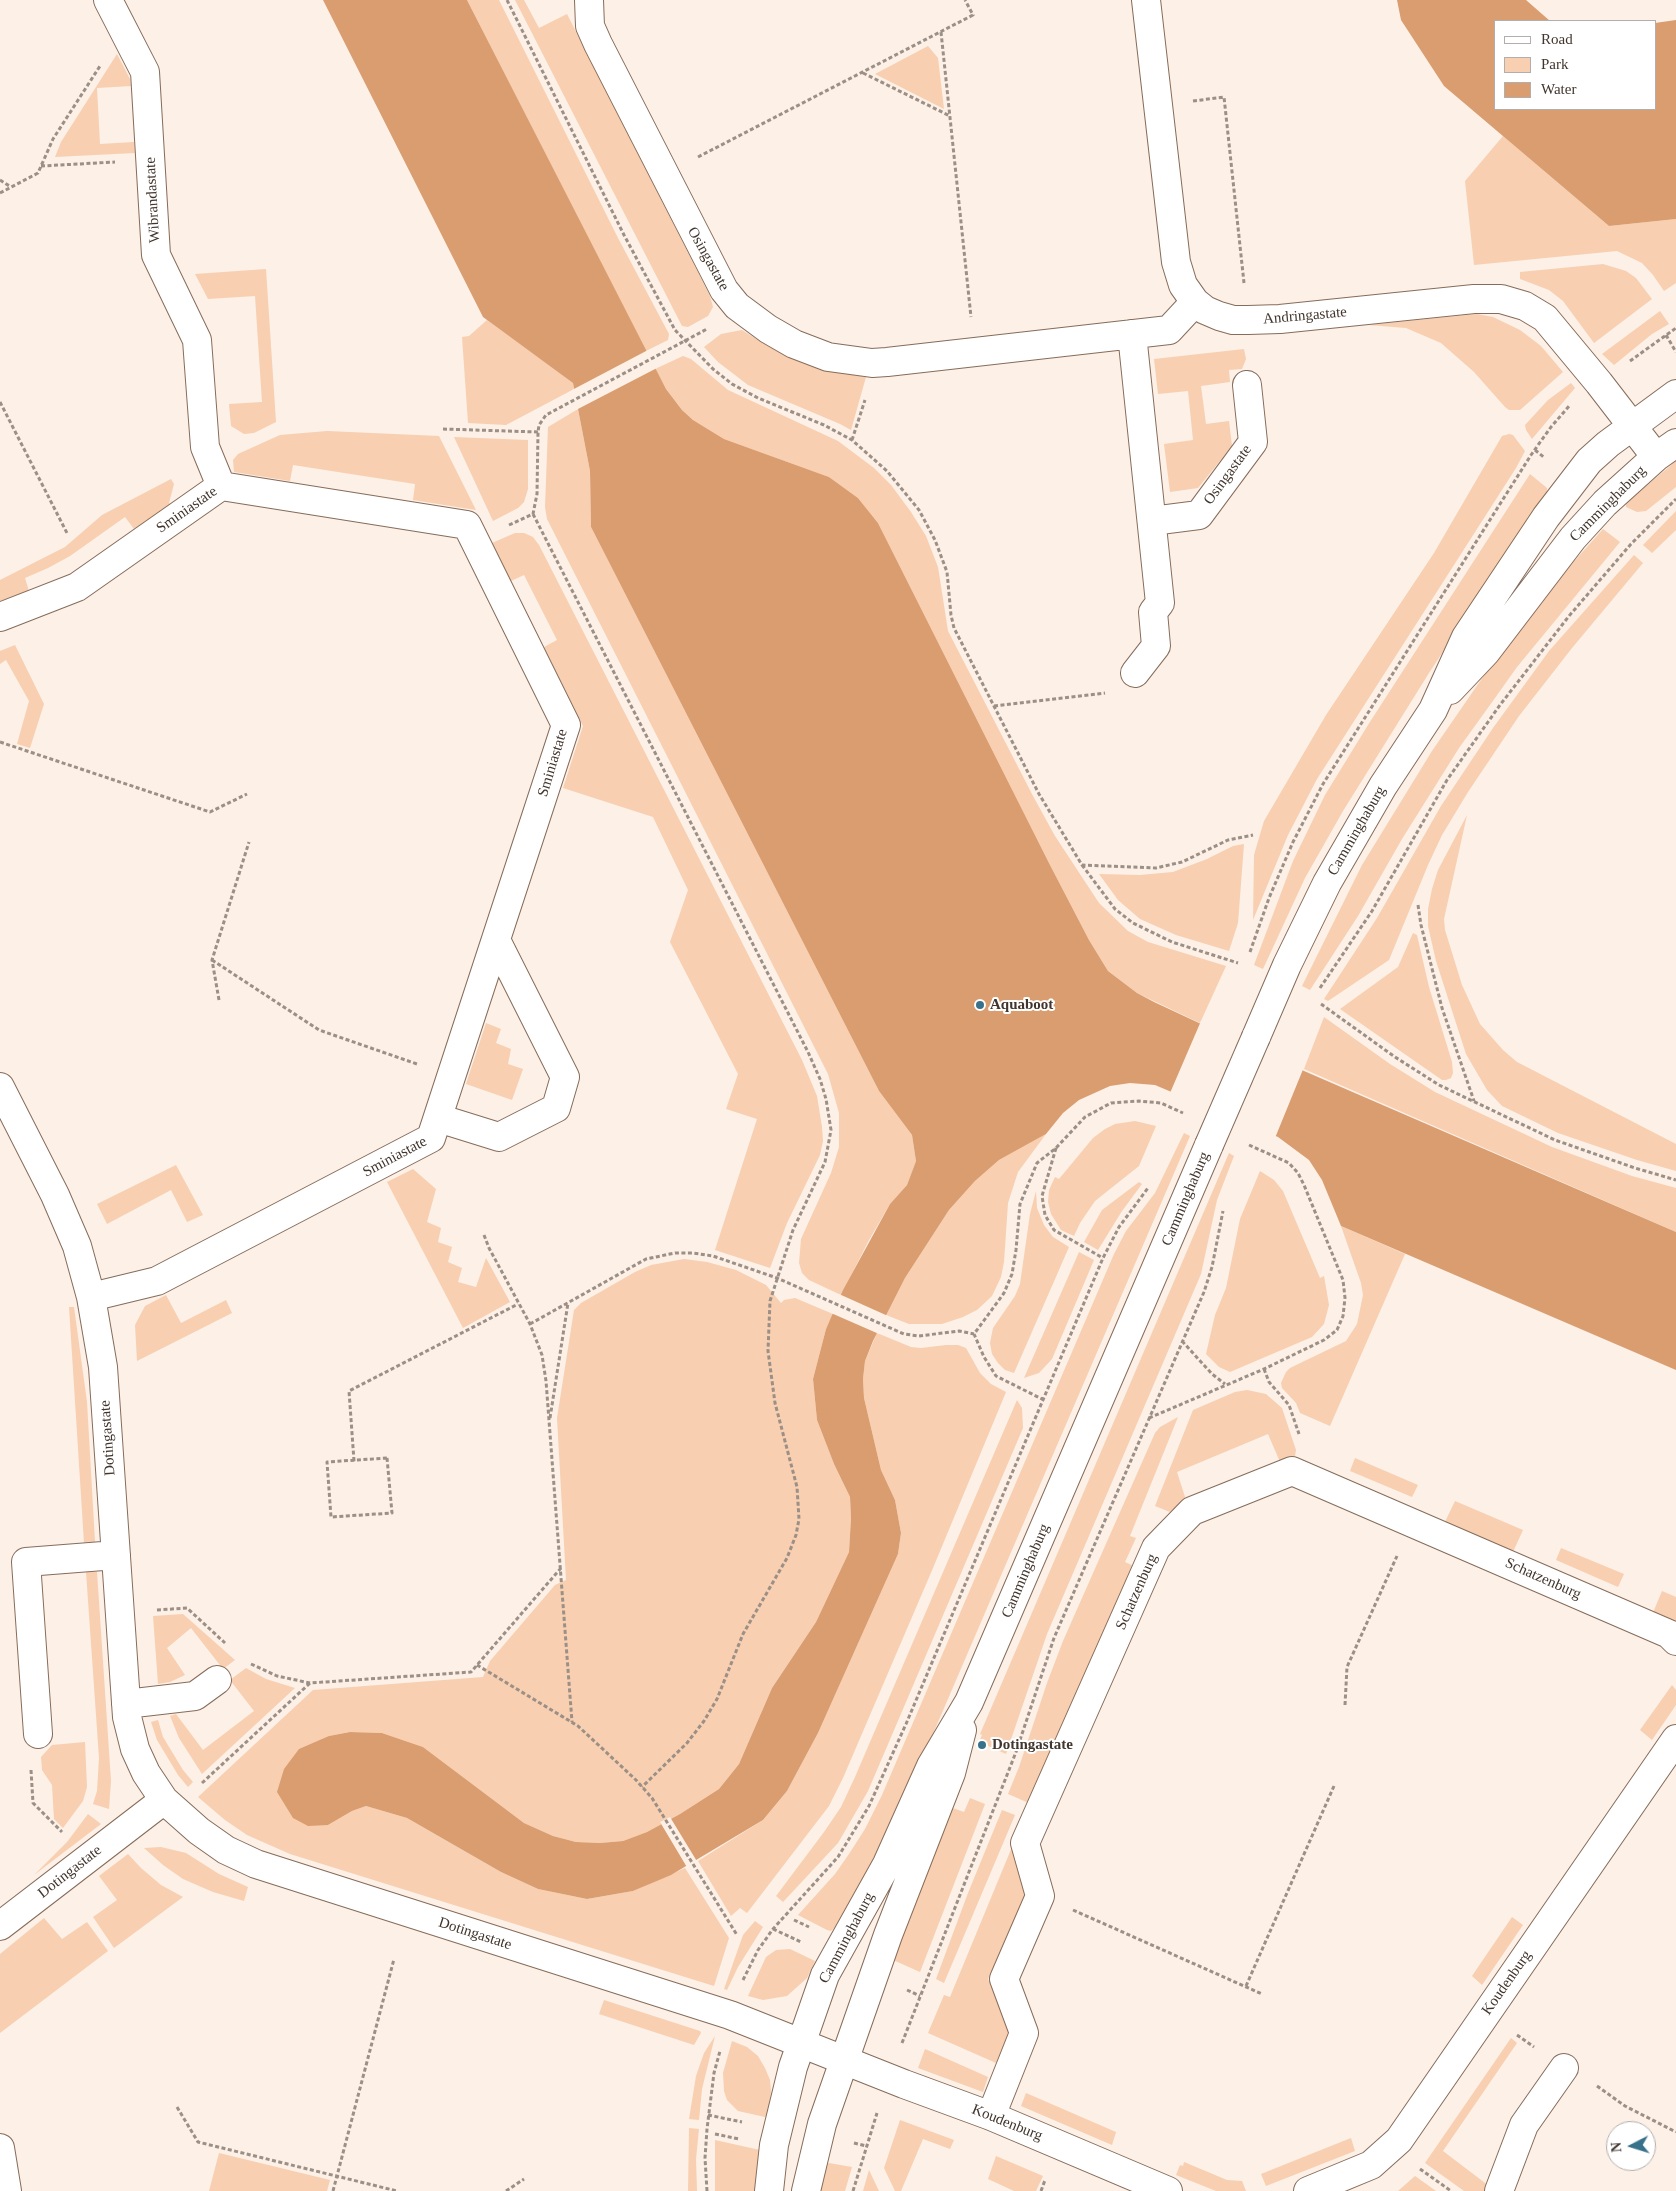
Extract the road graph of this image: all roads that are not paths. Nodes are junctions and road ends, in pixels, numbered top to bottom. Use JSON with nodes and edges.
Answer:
{"nodes":[{"id":1,"x":108,"y":0,"type":"edge"},
{"id":2,"x":589,"y":0,"type":"edge"},
{"id":3,"x":1146,"y":0,"type":"edge"},
{"id":4,"x":1195,"y":302,"type":"junction"},
{"id":5,"x":1132,"y":334,"type":"junction"},
{"id":6,"x":1247,"y":385,"type":"dead end"},
{"id":7,"x":1676,"y":394,"type":"edge"},
{"id":8,"x":1632,"y":426,"type":"junction"},
{"id":9,"x":1666,"y":450,"type":"edge"},
{"id":10,"x":221,"y":486,"type":"junction"},
{"id":11,"x":1152,"y":520,"type":"junction"},
{"id":12,"x":0,"y":617,"type":"edge"},
{"id":13,"x":1135,"y":673,"type":"road end"},
{"id":14,"x":1433,"y":710,"type":"junction"},
{"id":15,"x":496,"y":940,"type":"junction"},
{"id":16,"x":0,"y":1086,"type":"edge"},
{"id":17,"x":438,"y":1118,"type":"junction"},
{"id":18,"x":91,"y":1297,"type":"junction"},
{"id":19,"x":116,"y":1555,"type":"junction"},
{"id":20,"x":1676,"y":1641,"type":"edge"},
{"id":21,"x":217,"y":1680,"type":"dead end"},
{"id":22,"x":969,"y":1702,"type":"junction"},
{"id":23,"x":126,"y":1704,"type":"junction"},
{"id":24,"x":38,"y":1734,"type":"road end"},
{"id":25,"x":1676,"y":1739,"type":"edge"},
{"id":26,"x":164,"y":1800,"type":"junction"},
{"id":27,"x":0,"y":1926,"type":"edge"},
{"id":28,"x":801,"y":2043,"type":"junction"},
{"id":29,"x":844,"y":2060,"type":"junction"},
{"id":30,"x":1564,"y":2068,"type":"road end"},
{"id":31,"x":991,"y":2116,"type":"junction"},
{"id":32,"x":0,"y":2148,"type":"edge"},
{"id":33,"x":7,"y":2191,"type":"edge"},
{"id":34,"x":769,"y":2191,"type":"edge"},
{"id":35,"x":806,"y":2191,"type":"edge"},
{"id":36,"x":1168,"y":2191,"type":"edge"},
{"id":37,"x":1308,"y":2191,"type":"edge"},
{"id":38,"x":1499,"y":2191,"type":"edge"}],
"edges":[{"from":1,"to":10,"type":"street","name":"Wibrandastate"},
{"from":2,"to":5,"type":"street","name":"Osingastate"},
{"from":3,"to":4,"type":"street","name":"Andringastate"},
{"from":4,"to":5,"type":"street","name":"Osingastate"},
{"from":4,"to":8,"type":"street","name":"Andringastate"},
{"from":5,"to":11,"type":"street"},
{"from":6,"to":11,"type":"street","name":"Osingastate"},
{"from":7,"to":8,"type":"street","name":"Camminghaburg"},
{"from":8,"to":9,"type":"street","name":"Andringastate"},
{"from":8,"to":14,"type":"street","name":"Camminghaburg"},
{"from":9,"to":14,"type":"street","name":"Camminghaburg"},
{"from":10,"to":12,"type":"street","name":"Sminiastate"},
{"from":10,"to":15,"type":"street","name":"Sminiastate"},
{"from":11,"to":13,"type":"street"},
{"from":14,"to":22,"type":"street","name":"Camminghaburg","bridge":true},
{"from":15,"to":17,"type":"street","name":"Sminiastate"},
{"from":15,"to":17,"type":"street"},
{"from":16,"to":18,"type":"street","name":"Dotingastate"},
{"from":17,"to":18,"type":"street","name":"Sminiastate"},
{"from":18,"to":19,"type":"street","name":"Dotingastate"},
{"from":19,"to":23,"type":"street","name":"Dotingastate"},
{"from":19,"to":24,"type":"street"},
{"from":20,"to":31,"type":"street","name":"Schatzenburg"},
{"from":21,"to":23,"type":"street"},
{"from":22,"to":28,"type":"street","name":"Camminghaburg"},
{"from":22,"to":29,"type":"street","name":"Camminghaburg"},
{"from":23,"to":26,"type":"street","name":"Dotingastate"},
{"from":25,"to":37,"type":"street","name":"Koudenburg"},
{"from":26,"to":27,"type":"street","name":"Dotingastate"},
{"from":26,"to":28,"type":"street","name":"Dotingastate"},
{"from":28,"to":29,"type":"street","name":"Koudenburg"},
{"from":28,"to":34,"type":"street","name":"Camminghaburg"},
{"from":29,"to":31,"type":"street","name":"Koudenburg"},
{"from":29,"to":35,"type":"street","name":"Camminghaburg"},
{"from":30,"to":38,"type":"street"},
{"from":31,"to":36,"type":"street","name":"Koudenburg"},
{"from":32,"to":33,"type":"street"}]}
